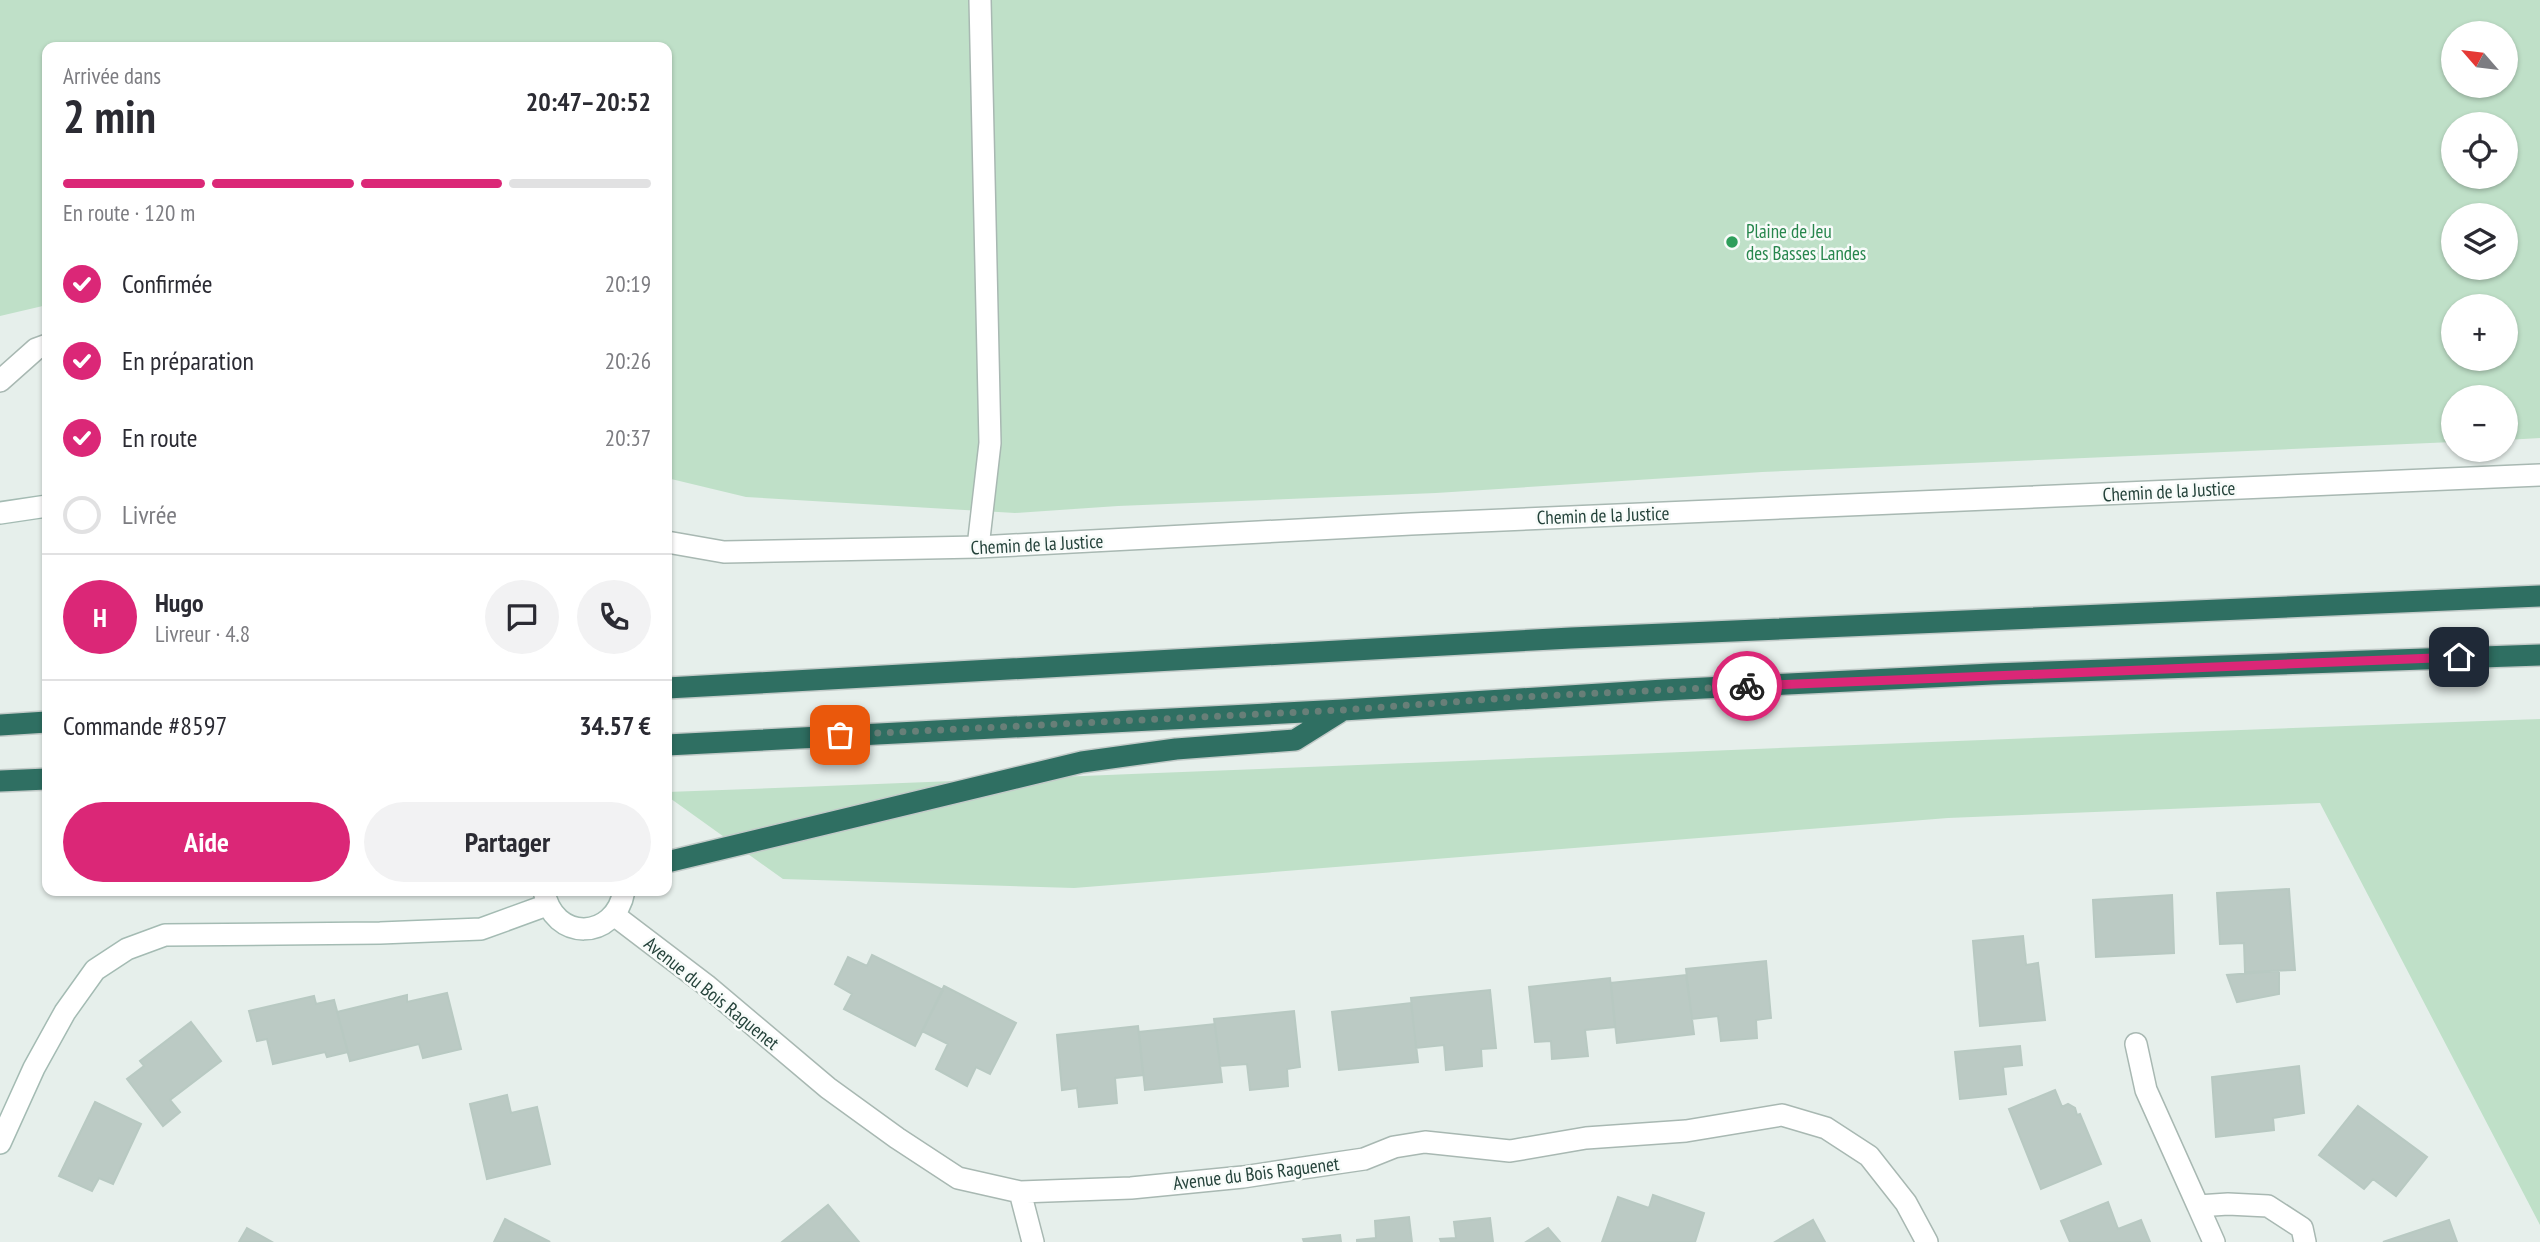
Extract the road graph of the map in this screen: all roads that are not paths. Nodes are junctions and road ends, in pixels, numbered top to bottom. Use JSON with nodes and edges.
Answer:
{"nodes":[{"id":1,"x":981,"y":0,"type":"edge"},
{"id":2,"x":42,"y":347,"type":"edge"},
{"id":3,"x":0,"y":381,"type":"edge"},
{"id":4,"x":2540,"y":475,"type":"edge"},
{"id":5,"x":42,"y":507,"type":"edge"},
{"id":6,"x":0,"y":513,"type":"edge"},
{"id":7,"x":672,"y":543,"type":"edge"},
{"id":8,"x":978,"y":547,"type":"junction"},
{"id":9,"x":2540,"y":596,"type":"edge"},
{"id":10,"x":2540,"y":655,"type":"edge"},
{"id":11,"x":672,"y":688,"type":"edge"},
{"id":12,"x":1343,"y":710,"type":"junction"},
{"id":13,"x":42,"y":722,"type":"edge"},
{"id":14,"x":0,"y":725,"type":"edge"},
{"id":15,"x":672,"y":745,"type":"edge"},
{"id":16,"x":42,"y":779,"type":"edge"},
{"id":17,"x":0,"y":781,"type":"edge"},
{"id":18,"x":672,"y":861,"type":"edge"},
{"id":19,"x":623,"y":896,"type":"edge"},
{"id":20,"x":546,"y":898,"type":"edge"},
{"id":21,"x":614,"y":915,"type":"junction"},
{"id":22,"x":2136,"y":1044,"type":"dead end"},
{"id":23,"x":0,"y":1143,"type":"edge"},
{"id":24,"x":1020,"y":1192,"type":"junction"},
{"id":25,"x":2198,"y":1206,"type":"junction"},
{"id":26,"x":1033,"y":1242,"type":"edge"},
{"id":27,"x":1927,"y":1242,"type":"edge"},
{"id":28,"x":2214,"y":1242,"type":"edge"},
{"id":29,"x":2305,"y":1242,"type":"edge"}],
"edges":[{"from":1,"to":8,"type":"street"},
{"from":2,"to":3,"type":"street"},
{"from":4,"to":8,"type":"street","name":"Chemin de la Justice"},
{"from":5,"to":6,"type":"street"},
{"from":7,"to":8,"type":"street","name":"Chemin de la Justice"},
{"from":9,"to":11,"type":"highway"},
{"from":10,"to":12,"type":"highway"},
{"from":12,"to":15,"type":"highway"},
{"from":12,"to":18,"type":"highway"},
{"from":13,"to":14,"type":"highway"},
{"from":16,"to":17,"type":"highway"},
{"from":19,"to":21,"type":"street"},
{"from":20,"to":21,"type":"street"},
{"from":20,"to":23,"type":"street"},
{"from":21,"to":24,"type":"street","name":"Avenue du Bois Raguenet"},
{"from":22,"to":25,"type":"street"},
{"from":24,"to":26,"type":"street"},
{"from":24,"to":27,"type":"street","name":"Avenue du Bois Raguenet"},
{"from":25,"to":28,"type":"street"},
{"from":25,"to":29,"type":"street"}]}
